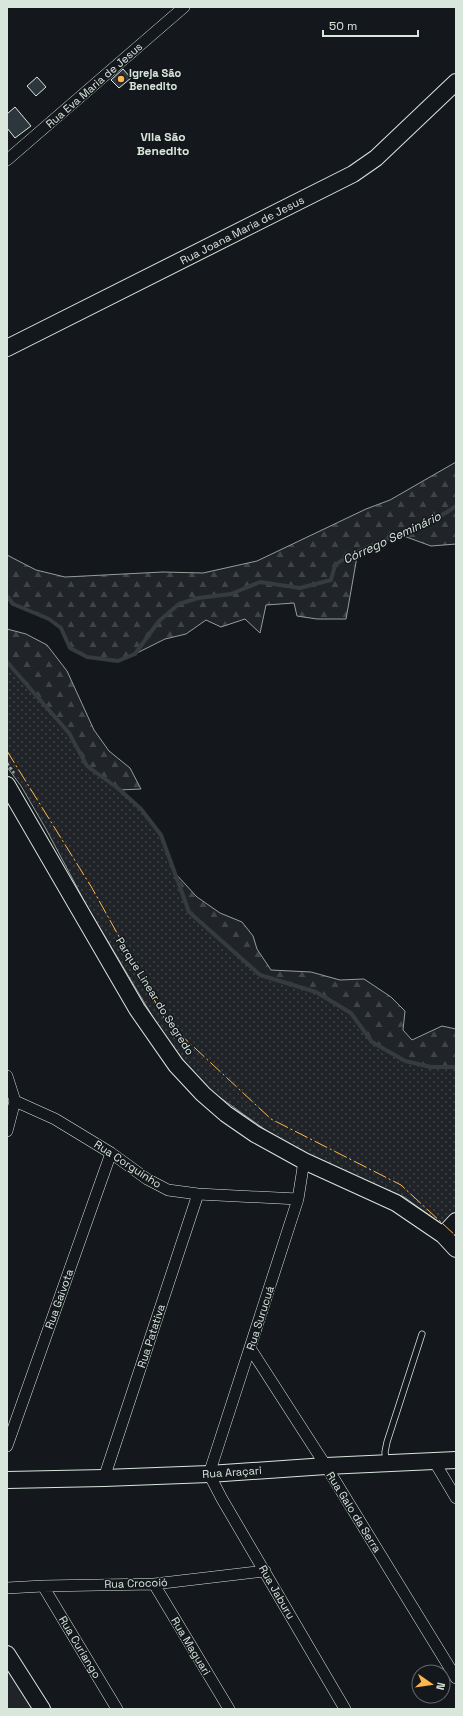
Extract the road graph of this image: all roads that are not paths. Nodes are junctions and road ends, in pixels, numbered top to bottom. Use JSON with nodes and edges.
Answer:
{"nodes":[{"id":1,"x":183,"y":8,"type":"edge"},
{"id":2,"x":456,"y":82,"type":"edge"},
{"id":3,"x":7,"y":160,"type":"edge"},
{"id":4,"x":7,"y":348,"type":"edge"},
{"id":5,"x":11,"y":780,"type":"edge"},
{"id":6,"x":7,"y":1076,"type":"edge"},
{"id":7,"x":15,"y":1101,"type":"junction"},
{"id":8,"x":7,"y":1131,"type":"edge"},
{"id":9,"x":111,"y":1153,"type":"junction"},
{"id":10,"x":304,"y":1161,"type":"junction"},
{"id":11,"x":198,"y":1194,"type":"junction"},
{"id":12,"x":298,"y":1199,"type":"junction"},
{"id":13,"x":456,"y":1221,"type":"edge"},
{"id":14,"x":443,"y":1235,"type":"junction"},
{"id":15,"x":456,"y":1249,"type":"edge"},
{"id":16,"x":422,"y":1334,"type":"dead end"},
{"id":17,"x":250,"y":1348,"type":"junction"},
{"id":18,"x":7,"y":1446,"type":"edge"},
{"id":19,"x":456,"y":1460,"type":"edge"},
{"id":20,"x":434,"y":1461,"type":"junction"},
{"id":21,"x":386,"y":1463,"type":"junction"},
{"id":22,"x":326,"y":1466,"type":"junction"},
{"id":23,"x":209,"y":1474,"type":"junction"},
{"id":24,"x":104,"y":1478,"type":"junction"},
{"id":25,"x":7,"y":1480,"type":"edge"},
{"id":26,"x":456,"y":1498,"type":"edge"},
{"id":27,"x":265,"y":1572,"type":"junction"},
{"id":28,"x":154,"y":1584,"type":"junction"},
{"id":29,"x":43,"y":1586,"type":"junction"},
{"id":30,"x":7,"y":1588,"type":"edge"},
{"id":31,"x":7,"y":1654,"type":"edge"},
{"id":32,"x":456,"y":1678,"type":"edge"},
{"id":33,"x":42,"y":1709,"type":"edge"},
{"id":34,"x":117,"y":1709,"type":"edge"},
{"id":35,"x":229,"y":1709,"type":"edge"},
{"id":36,"x":345,"y":1709,"type":"edge"}],
"edges":[{"from":1,"to":3,"type":"street","name":"Rua Eva Maria de Jesus"},
{"from":2,"to":4,"type":"street","name":"Rua Joana Maria de Jesus"},
{"from":5,"to":10,"type":"street"},
{"from":6,"to":7,"type":"street"},
{"from":7,"to":8,"type":"street"},
{"from":7,"to":9,"type":"street","name":"Rua Corguinho"},
{"from":9,"to":11,"type":"street","name":"Rua Corguinho"},
{"from":9,"to":18,"type":"street","name":"Rua Gaivota"},
{"from":10,"to":12,"type":"street","name":"Rua Surucuá"},
{"from":10,"to":14,"type":"street"},
{"from":11,"to":12,"type":"street","name":"Rua Corguinho"},
{"from":11,"to":24,"type":"street","name":"Rua Patativa"},
{"from":12,"to":17,"type":"street","name":"Rua Surucuá"},
{"from":13,"to":14,"type":"street"},
{"from":14,"to":15,"type":"street"},
{"from":16,"to":21,"type":"lane"},
{"from":17,"to":22,"type":"street","name":"Rua Galo da Serra"},
{"from":17,"to":23,"type":"street","name":"Rua Surucuá"},
{"from":19,"to":20,"type":"street","name":"Rua Araçari"},
{"from":20,"to":21,"type":"street","name":"Rua Araçari"},
{"from":20,"to":26,"type":"street"},
{"from":21,"to":22,"type":"street","name":"Rua Araçari"},
{"from":22,"to":23,"type":"street","name":"Rua Araçari"},
{"from":22,"to":32,"type":"street","name":"Rua Galo da Serra"},
{"from":23,"to":24,"type":"street","name":"Rua Araçari"},
{"from":23,"to":27,"type":"street","name":"Rua Jaburu"},
{"from":24,"to":25,"type":"street","name":"Rua Araçari"},
{"from":27,"to":28,"type":"street","name":"Rua Crocoió"},
{"from":27,"to":36,"type":"street","name":"Rua Jaburu"},
{"from":28,"to":29,"type":"street","name":"Rua Crocoió"},
{"from":28,"to":35,"type":"street","name":"Rua Maguari"},
{"from":29,"to":30,"type":"street","name":"Rua Crocoió"},
{"from":29,"to":34,"type":"street","name":"Rua Curiango"},
{"from":31,"to":33,"type":"street"}]}
